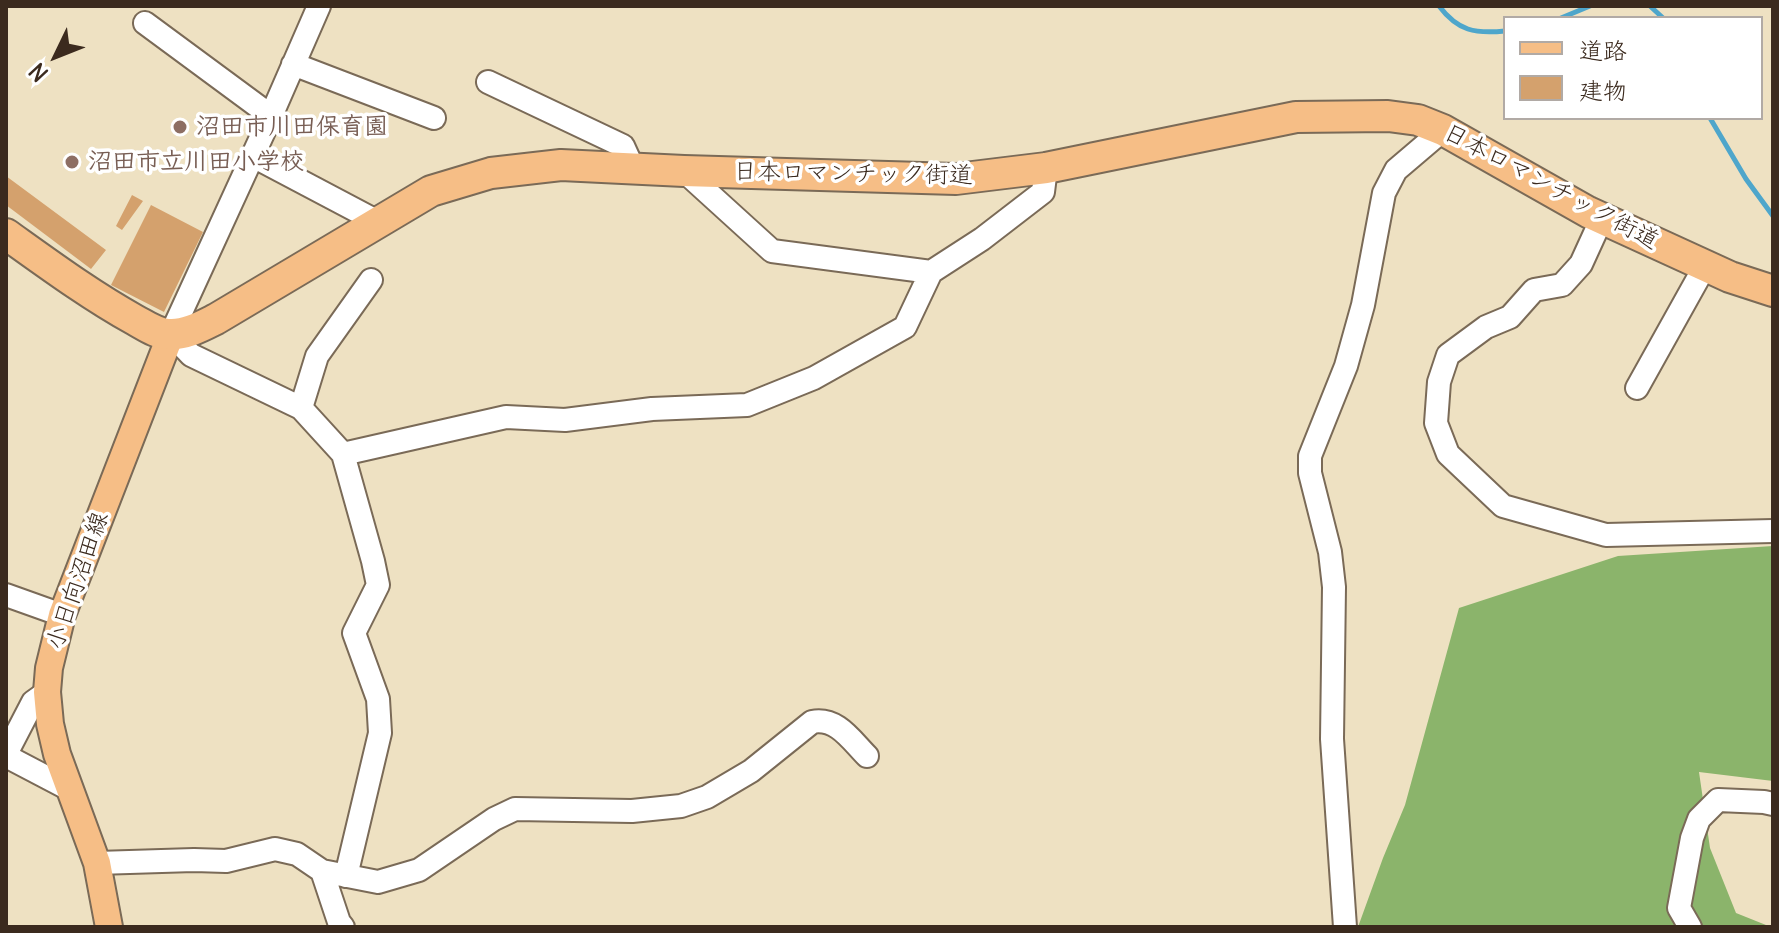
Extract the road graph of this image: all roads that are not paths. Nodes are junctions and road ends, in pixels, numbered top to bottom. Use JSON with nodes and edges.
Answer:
{"nodes":[{"id":1,"x":319,"y":6,"type":"edge"},
{"id":2,"x":145,"y":23,"type":"dead end"},
{"id":3,"x":293,"y":64,"type":"junction"},
{"id":4,"x":488,"y":82,"type":"dead end"},
{"id":5,"x":271,"y":116,"type":"junction"},
{"id":6,"x":434,"y":118,"type":"dead end"},
{"id":7,"x":1443,"y":130,"type":"junction"},
{"id":8,"x":253,"y":156,"type":"junction"},
{"id":9,"x":633,"y":168,"type":"junction"},
{"id":10,"x":1046,"y":168,"type":"junction"},
{"id":11,"x":684,"y":171,"type":"junction"},
{"id":12,"x":1602,"y":218,"type":"junction"},
{"id":13,"x":378,"y":222,"type":"junction"},
{"id":14,"x":6,"y":234,"type":"edge"},
{"id":15,"x":1705,"y":266,"type":"junction"},
{"id":16,"x":931,"y":272,"type":"junction"},
{"id":17,"x":371,"y":280,"type":"dead end"},
{"id":18,"x":1773,"y":291,"type":"edge"},
{"id":19,"x":171,"y":334,"type":"junction"},
{"id":20,"x":1637,"y":388,"type":"dead end"},
{"id":21,"x":301,"y":408,"type":"junction"},
{"id":22,"x":343,"y":454,"type":"junction"},
{"id":23,"x":1773,"y":531,"type":"edge"},
{"id":24,"x":6,"y":595,"type":"edge"},
{"id":25,"x":62,"y":615,"type":"junction"},
{"id":26,"x":47,"y":692,"type":"junction"},
{"id":27,"x":6,"y":755,"type":"edge"},
{"id":28,"x":867,"y":756,"type":"dead end"},
{"id":29,"x":69,"y":789,"type":"junction"},
{"id":30,"x":1773,"y":804,"type":"edge"},
{"id":31,"x":97,"y":863,"type":"junction"},
{"id":32,"x":322,"y":871,"type":"junction"},
{"id":33,"x":346,"y":876,"type":"junction"},
{"id":34,"x":109,"y":927,"type":"edge"},
{"id":35,"x":343,"y":927,"type":"edge"},
{"id":36,"x":1345,"y":927,"type":"edge"},
{"id":37,"x":1690,"y":927,"type":"edge"}],
"edges":[{"from":1,"to":3,"type":"street"},
{"from":2,"to":5,"type":"street"},
{"from":3,"to":5,"type":"street"},
{"from":3,"to":6,"type":"street"},
{"from":4,"to":9,"type":"street"},
{"from":5,"to":8,"type":"street"},
{"from":7,"to":10,"type":"highway","name":"日本ロマンチック街道"},
{"from":7,"to":12,"type":"highway","name":"日本ロマンチック街道"},
{"from":7,"to":36,"type":"street"},
{"from":8,"to":13,"type":"street"},
{"from":8,"to":19,"type":"street"},
{"from":9,"to":11,"type":"highway","name":"日本ロマンチック街道"},
{"from":9,"to":13,"type":"highway","name":"日本ロマンチック街道"},
{"from":10,"to":11,"type":"highway","name":"日本ロマンチック街道"},
{"from":10,"to":16,"type":"street"},
{"from":11,"to":16,"type":"street"},
{"from":12,"to":15,"type":"highway","name":"日本ロマンチック街道"},
{"from":12,"to":23,"type":"street"},
{"from":13,"to":19,"type":"highway","name":"日本ロマンチック街道"},
{"from":14,"to":19,"type":"highway"},
{"from":15,"to":18,"type":"highway","name":"日本ロマンチック街道"},
{"from":15,"to":20,"type":"street"},
{"from":16,"to":22,"type":"street"},
{"from":17,"to":21,"type":"street"},
{"from":19,"to":21,"type":"street"},
{"from":19,"to":25,"type":"main road","name":"小日向沼田線"},
{"from":21,"to":22,"type":"street"},
{"from":22,"to":33,"type":"street"},
{"from":24,"to":25,"type":"street"},
{"from":25,"to":26,"type":"main road","name":"小日向沼田線"},
{"from":26,"to":27,"type":"street"},
{"from":26,"to":29,"type":"main road","name":"小日向沼田線"},
{"from":27,"to":29,"type":"street"},
{"from":28,"to":33,"type":"street"},
{"from":29,"to":31,"type":"main road","name":"小日向沼田線"},
{"from":30,"to":37,"type":"street"},
{"from":31,"to":32,"type":"street"},
{"from":31,"to":34,"type":"main road","name":"小日向沼田線"},
{"from":32,"to":33,"type":"street"},
{"from":32,"to":35,"type":"street"}]}
